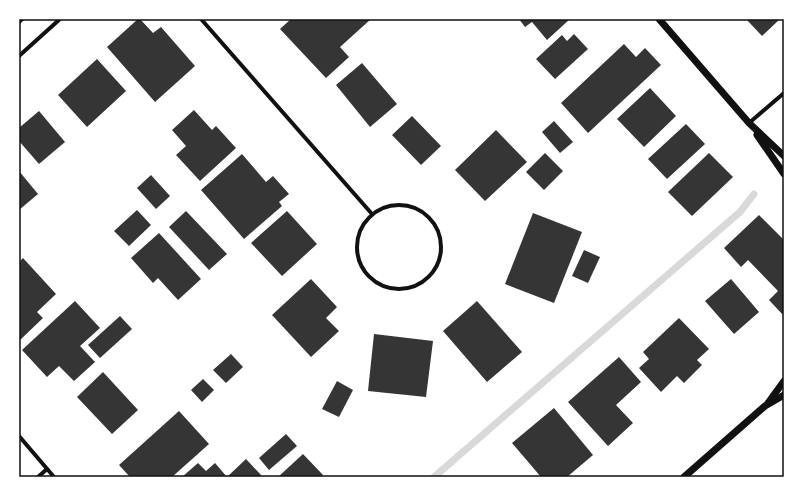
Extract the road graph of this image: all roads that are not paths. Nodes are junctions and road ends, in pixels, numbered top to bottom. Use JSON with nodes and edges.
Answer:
{"nodes":[{"id":1,"x":60,"y":19,"type":"edge"},
{"id":2,"x":201,"y":19,"type":"edge"},
{"id":3,"x":659,"y":19,"type":"edge"},
{"id":4,"x":19,"y":56,"type":"edge"},
{"id":5,"x":784,"y":93,"type":"edge"},
{"id":6,"x":749,"y":124,"type":"junction"},
{"id":7,"x":784,"y":156,"type":"edge"},
{"id":8,"x":784,"y":174,"type":"edge"},
{"id":9,"x":372,"y":214,"type":"junction"},
{"id":10,"x":784,"y":381,"type":"edge"},
{"id":11,"x":784,"y":395,"type":"edge"},
{"id":12,"x":765,"y":406,"type":"junction"},
{"id":13,"x":19,"y":436,"type":"edge"},
{"id":14,"x":47,"y":469,"type":"junction"},
{"id":15,"x":38,"y":477,"type":"edge"},
{"id":16,"x":54,"y":477,"type":"edge"},
{"id":17,"x":684,"y":477,"type":"edge"}],
"edges":[{"from":1,"to":4,"type":"street"},
{"from":2,"to":9,"type":"street"},
{"from":3,"to":6,"type":"street"},
{"from":5,"to":6,"type":"street"},
{"from":6,"to":7,"type":"street"},
{"from":6,"to":8,"type":"street"},
{"from":9,"to":9,"type":"street"},
{"from":10,"to":12,"type":"street"},
{"from":11,"to":12,"type":"street"},
{"from":12,"to":17,"type":"street"},
{"from":13,"to":14,"type":"street"},
{"from":14,"to":15,"type":"street"},
{"from":14,"to":16,"type":"street"}]}
